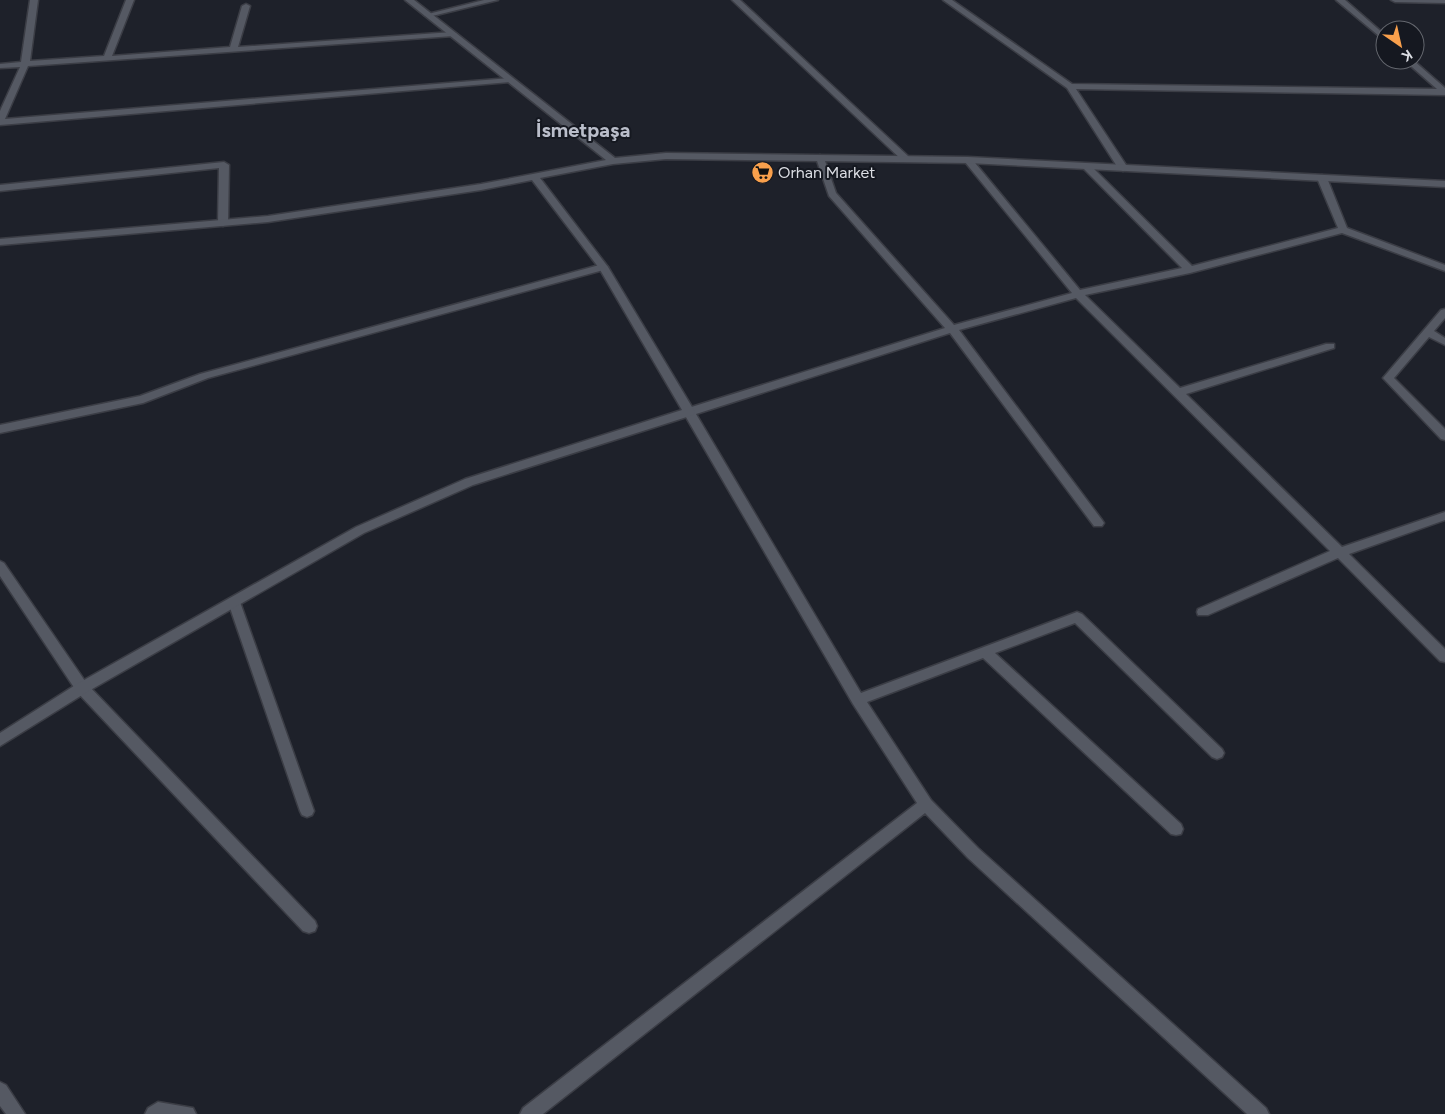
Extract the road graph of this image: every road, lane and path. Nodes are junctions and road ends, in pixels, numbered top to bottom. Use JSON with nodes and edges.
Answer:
{"nodes":[{"id":1,"x":34,"y":0,"type":"edge"},
{"id":2,"x":130,"y":0,"type":"edge"},
{"id":3,"x":409,"y":0,"type":"edge"},
{"id":4,"x":494,"y":0,"type":"edge"},
{"id":5,"x":736,"y":0,"type":"edge"},
{"id":6,"x":948,"y":0,"type":"edge"},
{"id":7,"x":1340,"y":0,"type":"edge"},
{"id":8,"x":1395,"y":0,"type":"edge"},
{"id":9,"x":1445,"y":1,"type":"edge"},
{"id":10,"x":246,"y":6,"type":"dead end"},
{"id":11,"x":428,"y":15,"type":"junction"},
{"id":12,"x":1375,"y":31,"type":"edge"},
{"id":13,"x":452,"y":34,"type":"junction"},
{"id":14,"x":233,"y":50,"type":"junction"},
{"id":15,"x":107,"y":59,"type":"junction"},
{"id":16,"x":25,"y":65,"type":"junction"},
{"id":17,"x":0,"y":66,"type":"edge"},
{"id":18,"x":1420,"y":70,"type":"edge"},
{"id":19,"x":510,"y":80,"type":"junction"},
{"id":20,"x":1070,"y":86,"type":"junction"},
{"id":21,"x":1445,"y":92,"type":"edge"},
{"id":22,"x":0,"y":121,"type":"edge"},
{"id":23,"x":820,"y":158,"type":"junction"},
{"id":24,"x":906,"y":159,"type":"junction"},
{"id":25,"x":968,"y":160,"type":"junction"},
{"id":26,"x":613,"y":161,"type":"junction"},
{"id":27,"x":1086,"y":166,"type":"junction"},
{"id":28,"x":1123,"y":168,"type":"junction"},
{"id":29,"x":534,"y":176,"type":"junction"},
{"id":30,"x":1322,"y":178,"type":"junction"},
{"id":31,"x":1445,"y":184,"type":"edge"},
{"id":32,"x":0,"y":188,"type":"edge"},
{"id":33,"x":224,"y":223,"type":"junction"},
{"id":34,"x":1343,"y":230,"type":"junction"},
{"id":35,"x":0,"y":242,"type":"edge"},
{"id":36,"x":603,"y":267,"type":"junction"},
{"id":37,"x":1445,"y":268,"type":"edge"},
{"id":38,"x":1190,"y":270,"type":"junction"},
{"id":39,"x":1078,"y":294,"type":"junction"},
{"id":40,"x":1445,"y":312,"type":"edge"},
{"id":41,"x":952,"y":329,"type":"junction"},
{"id":42,"x":1428,"y":332,"type":"junction"},
{"id":43,"x":1445,"y":342,"type":"edge"},
{"id":44,"x":1330,"y":346,"type":"dead end"},
{"id":45,"x":1176,"y":393,"type":"junction"},
{"id":46,"x":689,"y":412,"type":"junction"},
{"id":47,"x":0,"y":429,"type":"edge"},
{"id":48,"x":1445,"y":436,"type":"edge"},
{"id":49,"x":1445,"y":516,"type":"edge"},
{"id":50,"x":1098,"y":523,"type":"dead end"},
{"id":51,"x":1338,"y":553,"type":"junction"},
{"id":52,"x":0,"y":566,"type":"edge"},
{"id":53,"x":234,"y":602,"type":"junction"},
{"id":54,"x":1203,"y":612,"type":"dead end"},
{"id":55,"x":985,"y":652,"type":"junction"},
{"id":56,"x":1445,"y":657,"type":"edge"},
{"id":57,"x":82,"y":688,"type":"junction"},
{"id":58,"x":858,"y":700,"type":"junction"},
{"id":59,"x":0,"y":740,"type":"edge"},
{"id":60,"x":1217,"y":753,"type":"dead end"},
{"id":61,"x":926,"y":804,"type":"junction"},
{"id":62,"x":307,"y":811,"type":"dead end"},
{"id":63,"x":1176,"y":829,"type":"dead end"},
{"id":64,"x":309,"y":926,"type":"dead end"},
{"id":65,"x":0,"y":1091,"type":"edge"},
{"id":66,"x":16,"y":1114,"type":"edge"},
{"id":67,"x":154,"y":1114,"type":"edge"},
{"id":68,"x":187,"y":1114,"type":"edge"},
{"id":69,"x":529,"y":1114,"type":"edge"},
{"id":70,"x":1260,"y":1114,"type":"edge"}],
"edges":[{"from":1,"to":16,"type":"street"},
{"from":2,"to":15,"type":"street"},
{"from":3,"to":11,"type":"street"},
{"from":4,"to":11,"type":"street"},
{"from":5,"to":24,"type":"street"},
{"from":6,"to":20,"type":"street"},
{"from":7,"to":12,"type":"street"},
{"from":8,"to":9,"type":"street"},
{"from":10,"to":14,"type":"street"},
{"from":11,"to":13,"type":"street"},
{"from":13,"to":14,"type":"street"},
{"from":13,"to":19,"type":"street"},
{"from":14,"to":15,"type":"street"},
{"from":15,"to":16,"type":"street"},
{"from":16,"to":17,"type":"street"},
{"from":16,"to":22,"type":"street"},
{"from":18,"to":21,"type":"street"},
{"from":19,"to":22,"type":"street"},
{"from":19,"to":26,"type":"street"},
{"from":20,"to":21,"type":"street"},
{"from":20,"to":28,"type":"street"},
{"from":23,"to":24,"type":"street"},
{"from":23,"to":26,"type":"street"},
{"from":23,"to":41,"type":"street"},
{"from":24,"to":25,"type":"street"},
{"from":25,"to":27,"type":"street"},
{"from":25,"to":39,"type":"street"},
{"from":26,"to":29,"type":"street"},
{"from":27,"to":28,"type":"street"},
{"from":27,"to":38,"type":"street"},
{"from":28,"to":30,"type":"street"},
{"from":29,"to":33,"type":"street"},
{"from":29,"to":36,"type":"street"},
{"from":30,"to":31,"type":"street"},
{"from":30,"to":34,"type":"street"},
{"from":32,"to":33,"type":"street"},
{"from":33,"to":35,"type":"street"},
{"from":34,"to":37,"type":"street"},
{"from":34,"to":38,"type":"street"},
{"from":36,"to":46,"type":"street"},
{"from":36,"to":47,"type":"street"},
{"from":38,"to":39,"type":"street"},
{"from":39,"to":41,"type":"street"},
{"from":39,"to":45,"type":"street"},
{"from":40,"to":42,"type":"street"},
{"from":41,"to":46,"type":"street"},
{"from":41,"to":50,"type":"street"},
{"from":42,"to":43,"type":"street"},
{"from":42,"to":48,"type":"street"},
{"from":44,"to":45,"type":"street"},
{"from":45,"to":51,"type":"street"},
{"from":46,"to":53,"type":"street"},
{"from":46,"to":58,"type":"street"},
{"from":49,"to":51,"type":"street"},
{"from":51,"to":54,"type":"street"},
{"from":51,"to":56,"type":"street"},
{"from":52,"to":57,"type":"street"},
{"from":53,"to":57,"type":"street"},
{"from":53,"to":62,"type":"street"},
{"from":55,"to":58,"type":"street"},
{"from":55,"to":60,"type":"street"},
{"from":55,"to":63,"type":"street"},
{"from":57,"to":59,"type":"street"},
{"from":57,"to":64,"type":"street"},
{"from":58,"to":61,"type":"street"},
{"from":61,"to":69,"type":"street"},
{"from":61,"to":70,"type":"street"},
{"from":65,"to":66,"type":"street"},
{"from":67,"to":68,"type":"street"}]}
